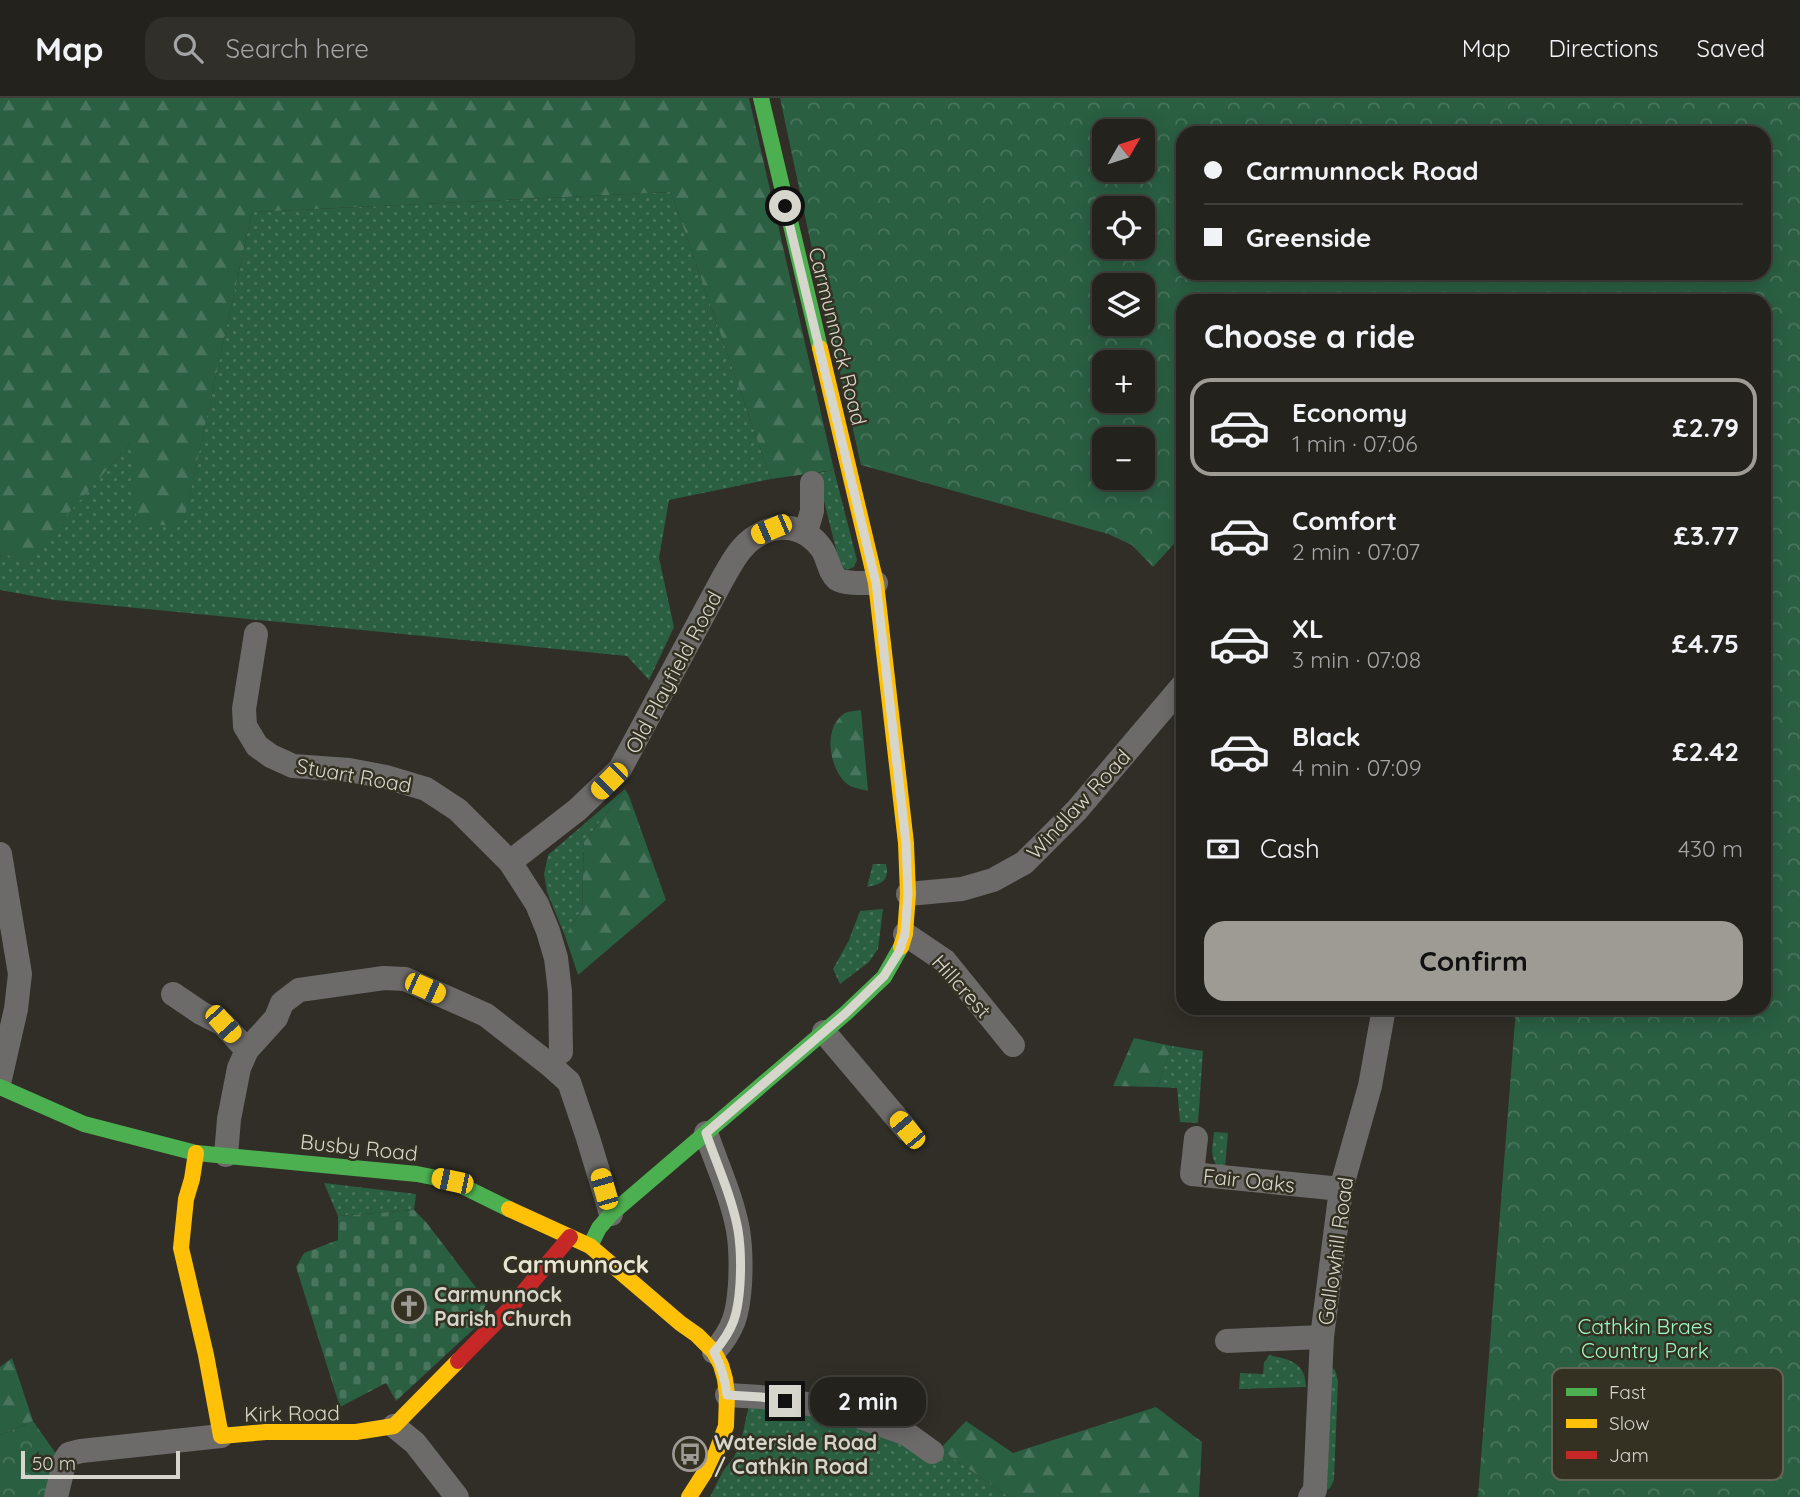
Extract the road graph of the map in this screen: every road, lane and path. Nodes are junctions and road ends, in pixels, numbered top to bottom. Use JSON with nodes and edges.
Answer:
{"nodes":[{"id":1,"x":761,"y":98,"type":"edge"},
{"id":2,"x":812,"y":483,"type":"dead end"},
{"id":3,"x":806,"y":532,"type":"junction"},
{"id":4,"x":876,"y":583,"type":"junction"},
{"id":5,"x":248,"y":646,"type":"dead end"},
{"id":6,"x":1176,"y":693,"type":"edge"},
{"id":7,"x":0,"y":854,"type":"edge"},
{"id":8,"x":510,"y":862,"type":"junction"},
{"id":9,"x":908,"y":894,"type":"junction"},
{"id":10,"x":905,"y":934,"type":"junction"},
{"id":11,"x":173,"y":994,"type":"dead end"},
{"id":12,"x":1383,"y":1015,"type":"edge"},
{"id":13,"x":824,"y":1032,"type":"junction"},
{"id":14,"x":1013,"y":1045,"type":"dead end"},
{"id":15,"x":247,"y":1050,"type":"junction"},
{"id":16,"x":561,"y":1052,"type":"dead end"},
{"id":17,"x":0,"y":1079,"type":"edge"},
{"id":18,"x":0,"y":1087,"type":"edge"},
{"id":19,"x":907,"y":1130,"type":"dead end"},
{"id":20,"x":706,"y":1133,"type":"junction"},
{"id":21,"x":1196,"y":1138,"type":"dead end"},
{"id":22,"x":196,"y":1153,"type":"junction"},
{"id":23,"x":226,"y":1155,"type":"junction"},
{"id":24,"x":1341,"y":1189,"type":"junction"},
{"id":25,"x":611,"y":1214,"type":"junction"},
{"id":26,"x":570,"y":1237,"type":"junction"},
{"id":27,"x":590,"y":1246,"type":"junction"},
{"id":28,"x":1322,"y":1337,"type":"junction"},
{"id":29,"x":1227,"y":1341,"type":"dead end"},
{"id":30,"x":714,"y":1352,"type":"junction"},
{"id":31,"x":727,"y":1395,"type":"junction"},
{"id":32,"x":394,"y":1426,"type":"junction"},
{"id":33,"x":221,"y":1436,"type":"junction"},
{"id":34,"x":932,"y":1452,"type":"dead end"},
{"id":35,"x":1315,"y":1495,"type":"edge"},
{"id":36,"x":56,"y":1497,"type":"edge"},
{"id":37,"x":457,"y":1497,"type":"edge"},
{"id":38,"x":689,"y":1497,"type":"edge"}],
"edges":[{"from":1,"to":4,"type":"street","name":"Carmunnock Road"},
{"from":2,"to":3,"type":"street"},
{"from":3,"to":4,"type":"street"},
{"from":3,"to":8,"type":"street","name":"Old Playfield Road"},
{"from":4,"to":9,"type":"street"},
{"from":5,"to":8,"type":"street","name":"Stuart Road"},
{"from":6,"to":9,"type":"street","name":"Windlaw Road"},
{"from":7,"to":17,"type":"street"},
{"from":8,"to":16,"type":"street","name":"Stuart Road"},
{"from":9,"to":10,"type":"street"},
{"from":10,"to":13,"type":"street"},
{"from":10,"to":14,"type":"street","name":"Hillcrest"},
{"from":11,"to":15,"type":"street"},
{"from":12,"to":24,"type":"street","name":"Gallowhill Road"},
{"from":13,"to":19,"type":"street"},
{"from":13,"to":20,"type":"street"},
{"from":15,"to":23,"type":"street"},
{"from":15,"to":25,"type":"street"},
{"from":18,"to":22,"type":"street","name":"Busby Road"},
{"from":20,"to":25,"type":"street"},
{"from":20,"to":30,"type":"street"},
{"from":21,"to":24,"type":"street","name":"Fair Oaks"},
{"from":22,"to":23,"type":"street","name":"Busby Road"},
{"from":22,"to":33,"type":"street","name":"Kirk Road"},
{"from":23,"to":26,"type":"street","name":"Busby Road"},
{"from":24,"to":28,"type":"street","name":"Gallowhill Road"},
{"from":25,"to":27,"type":"street"},
{"from":26,"to":27,"type":"street","name":"Busby Road"},
{"from":26,"to":32,"type":"street"},
{"from":27,"to":30,"type":"street","name":"Busby Road"},
{"from":28,"to":29,"type":"street"},
{"from":28,"to":35,"type":"street","name":"Gallowhill Road"},
{"from":30,"to":31,"type":"street"},
{"from":31,"to":34,"type":"street"},
{"from":31,"to":38,"type":"street"},
{"from":32,"to":33,"type":"street","name":"Kirk Road"},
{"from":32,"to":37,"type":"street"},
{"from":33,"to":36,"type":"street"}]}
